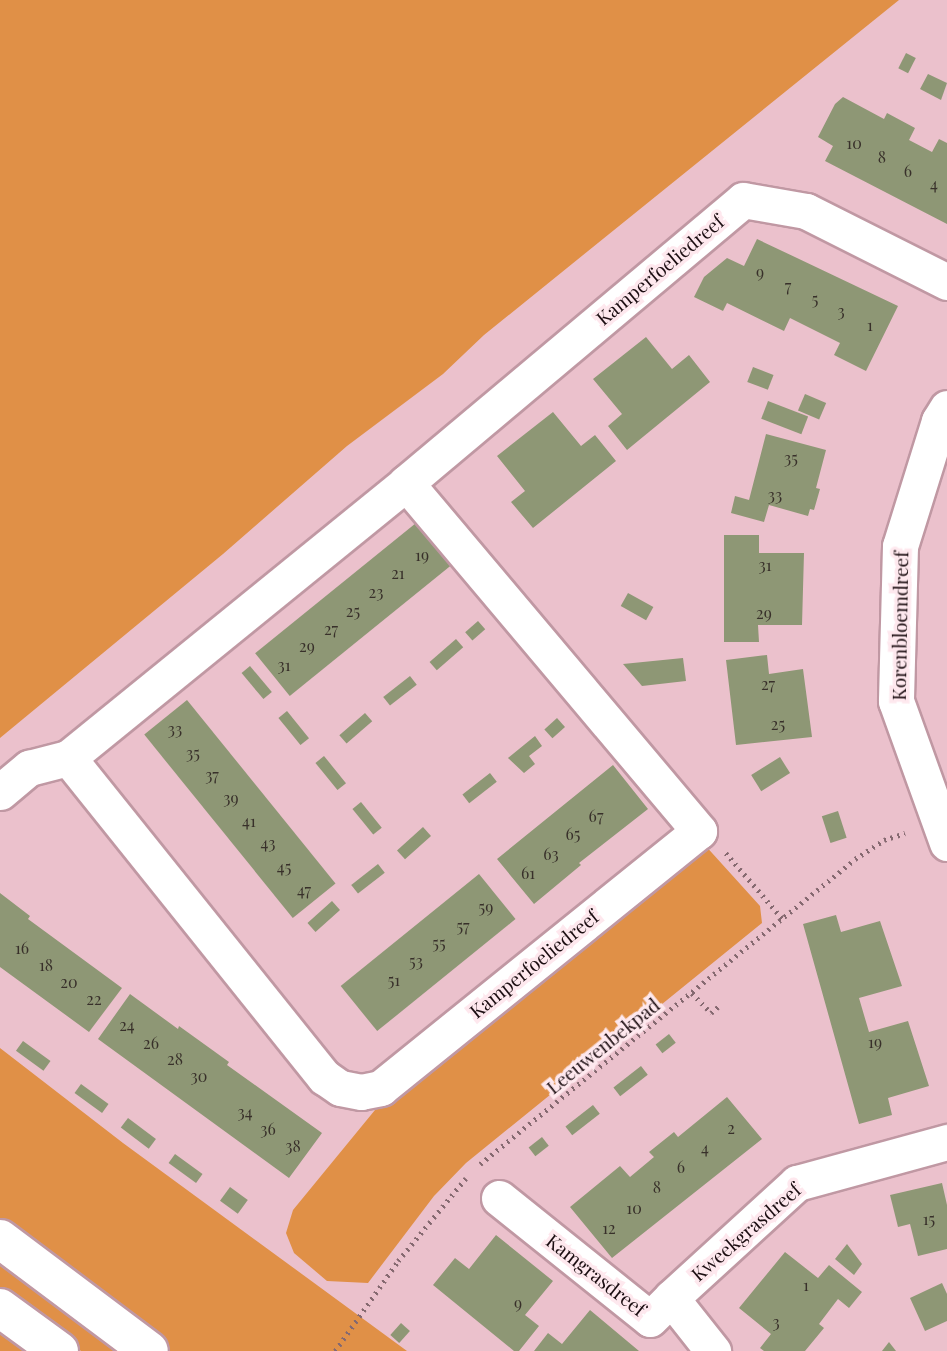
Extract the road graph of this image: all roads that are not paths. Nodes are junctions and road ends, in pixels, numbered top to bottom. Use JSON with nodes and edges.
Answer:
{"nodes":[{"id":1,"x":947,"y":282,"type":"edge"},
{"id":2,"x":947,"y":408,"type":"edge"},
{"id":3,"x":406,"y":483,"type":"junction"},
{"id":4,"x":68,"y":758,"type":"junction"},
{"id":5,"x":0,"y":792,"type":"edge"},
{"id":6,"x":943,"y":832,"type":"edge"},
{"id":7,"x":947,"y":1142,"type":"edge"},
{"id":8,"x":499,"y":1198,"type":"dead end"},
{"id":9,"x":0,"y":1239,"type":"edge"},
{"id":10,"x":671,"y":1297,"type":"junction"},
{"id":11,"x":0,"y":1308,"type":"edge"},
{"id":12,"x":59,"y":1351,"type":"edge"},
{"id":13,"x":149,"y":1351,"type":"edge"},
{"id":14,"x":713,"y":1351,"type":"edge"}],
"edges":[{"from":1,"to":3,"type":"street","name":"Kamperfoeliedreef"},
{"from":2,"to":6,"type":"street","name":"Korenbloemdreef"},
{"from":3,"to":4,"type":"street","name":"Kamperfoeliedreef"},
{"from":3,"to":4,"type":"street","name":"Kamperfoeliedreef"},
{"from":4,"to":5,"type":"street","name":"Kamperfoeliedreef"},
{"from":7,"to":10,"type":"street","name":"Kweekgrasdreef"},
{"from":8,"to":10,"type":"street","name":"Kamgrasdreef"},
{"from":9,"to":13,"type":"main road"},
{"from":10,"to":14,"type":"street","name":"Kamgrasdreef"},
{"from":11,"to":12,"type":"main road"}]}
